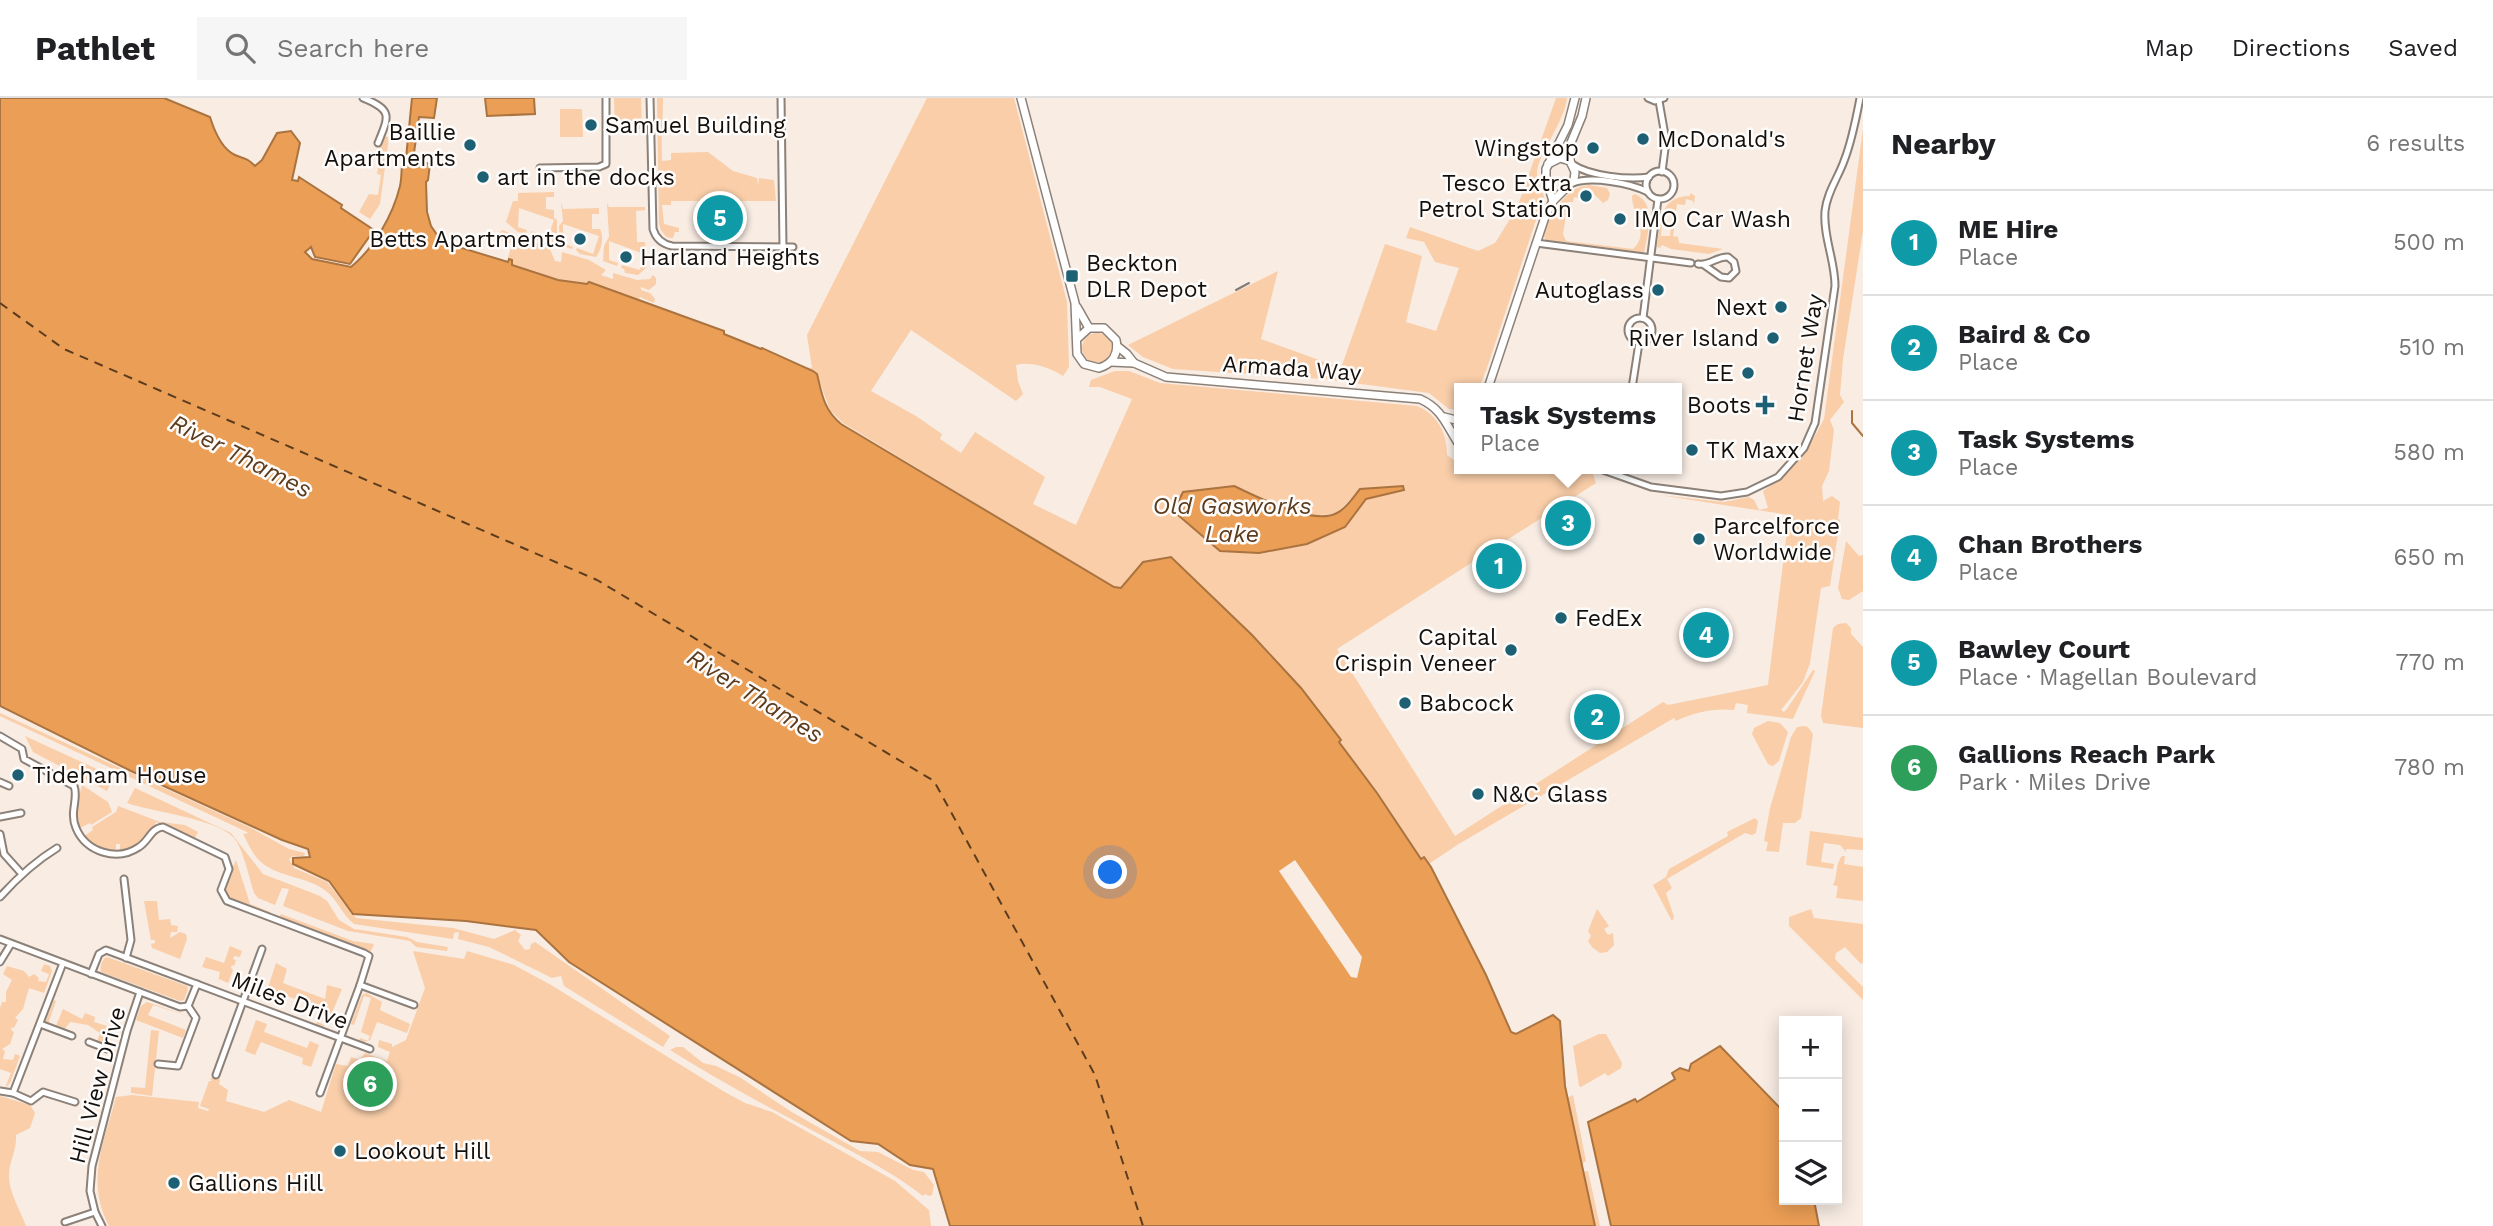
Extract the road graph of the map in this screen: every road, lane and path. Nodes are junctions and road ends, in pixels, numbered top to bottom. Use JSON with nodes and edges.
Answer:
{"nodes":[{"id":1,"x":363,"y":98,"type":"edge"},
{"id":2,"x":606,"y":98,"type":"edge"},
{"id":3,"x":650,"y":98,"type":"edge"},
{"id":4,"x":781,"y":98,"type":"edge"},
{"id":5,"x":1021,"y":98,"type":"edge"},
{"id":6,"x":1576,"y":98,"type":"edge"},
{"id":7,"x":1586,"y":98,"type":"edge"},
{"id":8,"x":1648,"y":98,"type":"edge"},
{"id":9,"x":1860,"y":98,"type":"edge"},
{"id":10,"x":1662,"y":100,"type":"edge"},
{"id":11,"x":378,"y":143,"type":"dead end"},
{"id":12,"x":1571,"y":162,"type":"junction"},
{"id":13,"x":1548,"y":165,"type":"junction"},
{"id":14,"x":540,"y":168,"type":"dead end"},
{"id":15,"x":1662,"y":172,"type":"junction"},
{"id":16,"x":1649,"y":177,"type":"junction"},
{"id":17,"x":1548,"y":182,"type":"junction"},
{"id":18,"x":1568,"y":186,"type":"junction"},
{"id":19,"x":1648,"y":192,"type":"junction"},
{"id":20,"x":1658,"y":199,"type":"junction"},
{"id":21,"x":1553,"y":201,"type":"junction"},
{"id":22,"x":1536,"y":243,"type":"junction"},
{"id":23,"x":783,"y":247,"type":"junction"},
{"id":24,"x":793,"y":247,"type":"dead end"},
{"id":25,"x":1650,"y":258,"type":"junction"},
{"id":26,"x":1698,"y":264,"type":"junction"},
{"id":27,"x":1075,"y":303,"type":"junction"},
{"id":28,"x":1643,"y":318,"type":"junction"},
{"id":29,"x":1089,"y":328,"type":"junction"},
{"id":30,"x":1077,"y":339,"type":"junction"},
{"id":31,"x":1639,"y":343,"type":"junction"},
{"id":32,"x":1117,"y":346,"type":"junction"},
{"id":33,"x":1111,"y":362,"type":"junction"},
{"id":34,"x":1134,"y":363,"type":"junction"},
{"id":35,"x":1490,"y":383,"type":"edge"},
{"id":36,"x":1633,"y":383,"type":"edge"},
{"id":37,"x":1444,"y":417,"type":"junction"},
{"id":38,"x":1454,"y":420,"type":"edge"},
{"id":39,"x":1454,"y":434,"type":"edge"},
{"id":40,"x":1615,"y":474,"type":"edge"},
{"id":41,"x":0,"y":736,"type":"edge"},
{"id":42,"x":0,"y":782,"type":"edge"},
{"id":43,"x":9,"y":786,"type":"dead end"},
{"id":44,"x":21,"y":813,"type":"dead end"},
{"id":45,"x":0,"y":817,"type":"edge"},
{"id":46,"x":0,"y":834,"type":"edge"},
{"id":47,"x":57,"y":848,"type":"dead end"},
{"id":48,"x":22,"y":873,"type":"junction"},
{"id":49,"x":124,"y":879,"type":"dead end"},
{"id":50,"x":0,"y":897,"type":"edge"},
{"id":51,"x":0,"y":939,"type":"edge"},
{"id":52,"x":10,"y":943,"type":"junction"},
{"id":53,"x":262,"y":949,"type":"dead end"},
{"id":54,"x":126,"y":958,"type":"junction"},
{"id":55,"x":0,"y":962,"type":"edge"},
{"id":56,"x":63,"y":963,"type":"junction"},
{"id":57,"x":91,"y":974,"type":"junction"},
{"id":58,"x":197,"y":984,"type":"junction"},
{"id":59,"x":360,"y":985,"type":"junction"},
{"id":60,"x":140,"y":992,"type":"junction"},
{"id":61,"x":243,"y":1001,"type":"junction"},
{"id":62,"x":414,"y":1005,"type":"dead end"},
{"id":63,"x":188,"y":1006,"type":"junction"},
{"id":64,"x":40,"y":1024,"type":"junction"},
{"id":65,"x":72,"y":1036,"type":"dead end"},
{"id":66,"x":340,"y":1038,"type":"junction"},
{"id":67,"x":89,"y":1042,"type":"dead end"},
{"id":68,"x":370,"y":1049,"type":"dead end"},
{"id":69,"x":121,"y":1053,"type":"junction"},
{"id":70,"x":158,"y":1064,"type":"dead end"},
{"id":71,"x":216,"y":1075,"type":"dead end"},
{"id":72,"x":0,"y":1091,"type":"edge"},
{"id":73,"x":13,"y":1093,"type":"junction"},
{"id":74,"x":320,"y":1093,"type":"dead end"},
{"id":75,"x":75,"y":1102,"type":"dead end"},
{"id":76,"x":95,"y":1212,"type":"junction"},
{"id":77,"x":65,"y":1222,"type":"dead end"},
{"id":78,"x":102,"y":1226,"type":"edge"}],
"edges":[{"from":1,"to":11,"type":"street"},
{"from":2,"to":14,"type":"street"},
{"from":3,"to":23,"type":"street"},
{"from":4,"to":23,"type":"street"},
{"from":5,"to":27,"type":"street","name":"Armada Way"},
{"from":6,"to":13,"type":"street"},
{"from":7,"to":12,"type":"street"},
{"from":8,"to":10,"type":"street"},
{"from":9,"to":40,"type":"street","name":"Hornet Way"},
{"from":10,"to":15,"type":"street"},
{"from":12,"to":13,"type":"street"},
{"from":12,"to":16,"type":"street"},
{"from":12,"to":18,"type":"street"},
{"from":13,"to":17,"type":"street"},
{"from":15,"to":16,"type":"street"},
{"from":15,"to":20,"type":"street"},
{"from":16,"to":19,"type":"street"},
{"from":17,"to":18,"type":"street"},
{"from":17,"to":21,"type":"street"},
{"from":18,"to":19,"type":"street"},
{"from":18,"to":21,"type":"street"},
{"from":19,"to":20,"type":"street"},
{"from":20,"to":25,"type":"street"},
{"from":21,"to":22,"type":"street"},
{"from":22,"to":25,"type":"street"},
{"from":22,"to":35,"type":"street"},
{"from":23,"to":24,"type":"street"},
{"from":25,"to":26,"type":"street"},
{"from":25,"to":28,"type":"street"},
{"from":26,"to":26,"type":"street"},
{"from":27,"to":29,"type":"street","name":"Armada Way"},
{"from":27,"to":30,"type":"street","name":"Armada Way"},
{"from":28,"to":31,"type":"street"},
{"from":28,"to":31,"type":"street"},
{"from":29,"to":30,"type":"street"},
{"from":29,"to":32,"type":"street","name":"Armada Way"},
{"from":30,"to":33,"type":"street","name":"Armada Way"},
{"from":31,"to":36,"type":"street"},
{"from":32,"to":33,"type":"street"},
{"from":32,"to":34,"type":"street","name":"Armada Way"},
{"from":33,"to":34,"type":"street","name":"Armada Way"},
{"from":34,"to":37,"type":"street","name":"Armada Way"},
{"from":37,"to":38,"type":"street","name":"Armada Way"},
{"from":37,"to":39,"type":"street","name":"Armada Way"},
{"from":41,"to":59,"type":"street"},
{"from":42,"to":43,"type":"street"},
{"from":44,"to":45,"type":"street"},
{"from":46,"to":48,"type":"street"},
{"from":47,"to":48,"type":"street"},
{"from":48,"to":50,"type":"street"},
{"from":49,"to":54,"type":"street"},
{"from":51,"to":52,"type":"street"},
{"from":52,"to":55,"type":"street"},
{"from":52,"to":56,"type":"street"},
{"from":53,"to":61,"type":"street"},
{"from":54,"to":57,"type":"street","name":"Miles Drive"},
{"from":54,"to":58,"type":"street","name":"Miles Drive"},
{"from":56,"to":57,"type":"street"},
{"from":56,"to":64,"type":"street"},
{"from":57,"to":60,"type":"street"},
{"from":58,"to":61,"type":"street","name":"Miles Drive"},
{"from":58,"to":63,"type":"street","name":"Miles Drive"},
{"from":59,"to":62,"type":"street"},
{"from":59,"to":66,"type":"street"},
{"from":60,"to":63,"type":"street"},
{"from":60,"to":69,"type":"street","name":"Hill View Drive"},
{"from":61,"to":66,"type":"street","name":"Miles Drive"},
{"from":61,"to":71,"type":"street"},
{"from":63,"to":70,"type":"street"},
{"from":64,"to":65,"type":"street"},
{"from":64,"to":73,"type":"street"},
{"from":66,"to":68,"type":"street","name":"Miles Drive"},
{"from":66,"to":74,"type":"street"},
{"from":67,"to":69,"type":"street"},
{"from":69,"to":76,"type":"street","name":"Hill View Drive"},
{"from":72,"to":73,"type":"street"},
{"from":73,"to":75,"type":"street"},
{"from":76,"to":77,"type":"street"},
{"from":76,"to":78,"type":"street","name":"Hill View Drive"}]}
